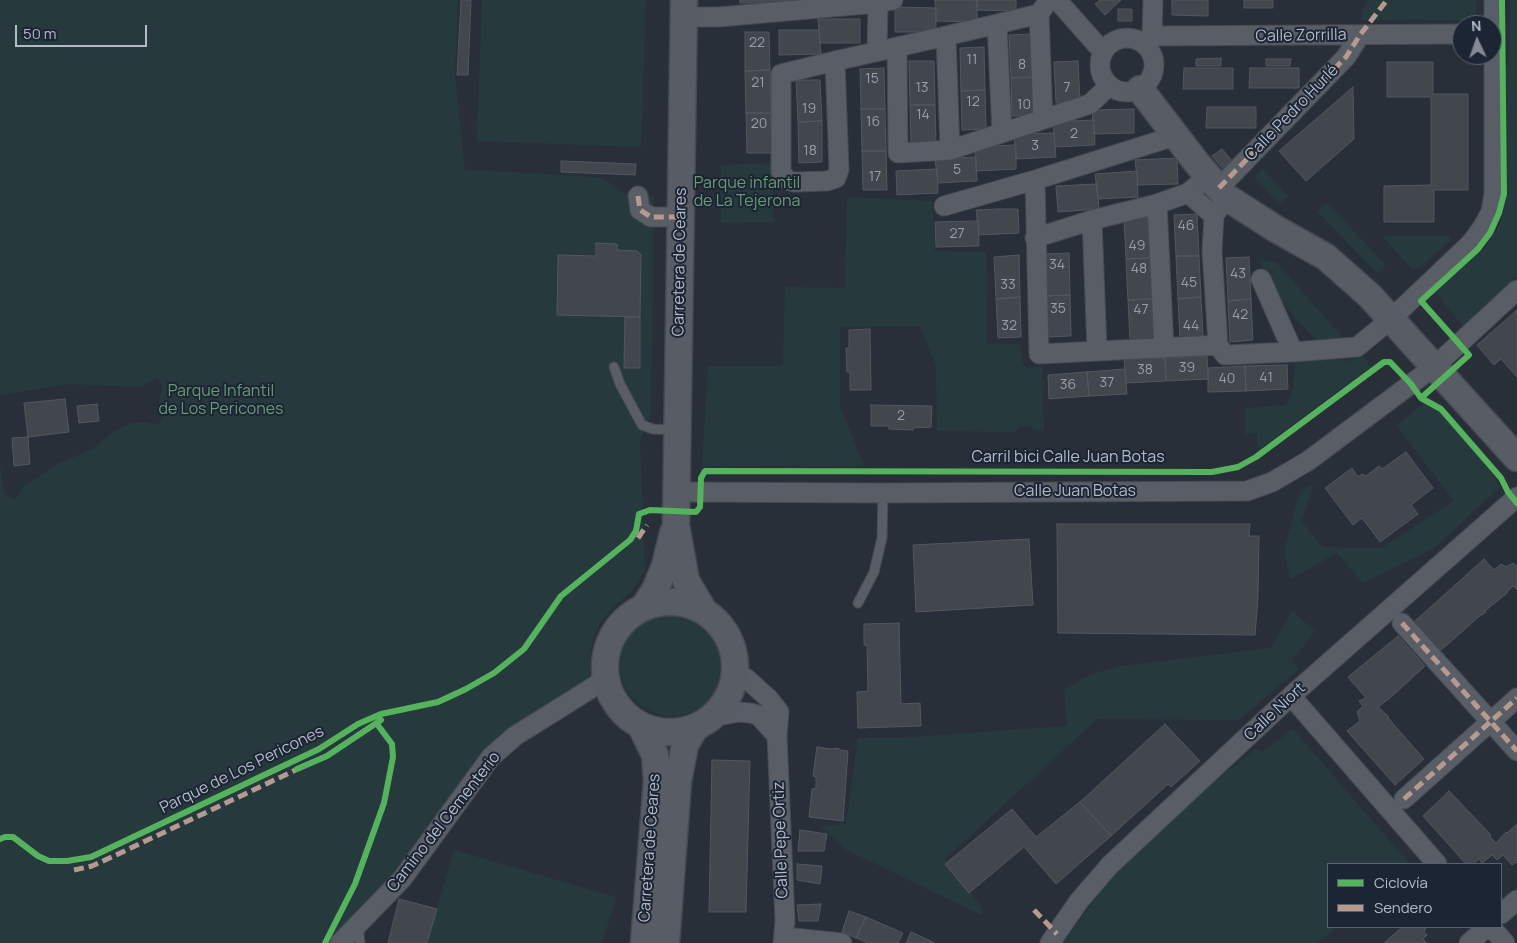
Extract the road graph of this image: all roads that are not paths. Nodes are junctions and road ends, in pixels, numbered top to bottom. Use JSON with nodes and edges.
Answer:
{"nodes":[{"id":1,"x":1057,"y":0,"type":"edge"},
{"id":2,"x":1152,"y":0,"type":"edge"},
{"id":3,"x":1494,"y":0,"type":"edge"},
{"id":4,"x":885,"y":2,"type":"edge"},
{"id":5,"x":1044,"y":7,"type":"edge"},
{"id":6,"x":683,"y":8,"type":"edge"},
{"id":7,"x":1494,"y":15,"type":"edge"},
{"id":8,"x":997,"y":24,"type":"junction"},
{"id":9,"x":1452,"y":34,"type":"edge"},
{"id":10,"x":1360,"y":35,"type":"junction"},
{"id":11,"x":946,"y":36,"type":"junction"},
{"id":12,"x":1149,"y":41,"type":"junction"},
{"id":13,"x":897,"y":47,"type":"junction"},
{"id":14,"x":877,"y":52,"type":"junction"},
{"id":15,"x":1103,"y":52,"type":"junction"},
{"id":16,"x":835,"y":61,"type":"junction"},
{"id":17,"x":1493,"y":65,"type":"edge"},
{"id":18,"x":1109,"y":86,"type":"junction"},
{"id":19,"x":1140,"y":89,"type":"junction"},
{"id":20,"x":1043,"y":119,"type":"junction"},
{"id":21,"x":1002,"y":133,"type":"junction"},
{"id":22,"x":1175,"y":136,"type":"junction"},
{"id":23,"x":950,"y":150,"type":"junction"},
{"id":24,"x":1035,"y":180,"type":"junction"},
{"id":25,"x":1188,"y":193,"type":"junction"},
{"id":26,"x":1217,"y":194,"type":"junction"},
{"id":27,"x":638,"y":196,"type":"dead end"},
{"id":28,"x":1157,"y":204,"type":"junction"},
{"id":29,"x":944,"y":206,"type":"dead end"},
{"id":30,"x":680,"y":218,"type":"junction"},
{"id":31,"x":1092,"y":220,"type":"junction"},
{"id":32,"x":1035,"y":238,"type":"junction"},
{"id":33,"x":1261,"y":279,"type":"dead end"},
{"id":34,"x":1517,"y":290,"type":"edge"},
{"id":35,"x":1390,"y":318,"type":"junction"},
{"id":36,"x":1218,"y":345,"type":"junction"},
{"id":37,"x":1164,"y":348,"type":"junction"},
{"id":38,"x":1097,"y":350,"type":"junction"},
{"id":39,"x":1293,"y":352,"type":"junction"},
{"id":40,"x":1435,"y":366,"type":"junction"},
{"id":41,"x":614,"y":367,"type":"dead end"},
{"id":42,"x":678,"y":430,"type":"junction"},
{"id":43,"x":1517,"y":458,"type":"edge"},
{"id":44,"x":676,"y":492,"type":"junction"},
{"id":45,"x":883,"y":494,"type":"junction"},
{"id":46,"x":1517,"y":497,"type":"edge"},
{"id":47,"x":676,"y":525,"type":"junction"},
{"id":48,"x":858,"y":603,"type":"dead end"},
{"id":49,"x":644,"y":607,"type":"junction"},
{"id":50,"x":702,"y":608,"type":"junction"},
{"id":51,"x":1402,"y":623,"type":"dead end"},
{"id":52,"x":736,"y":673,"type":"junction"},
{"id":53,"x":600,"y":682,"type":"junction"},
{"id":54,"x":1292,"y":696,"type":"junction"},
{"id":55,"x":1517,"y":698,"type":"edge"},
{"id":56,"x":704,"y":722,"type":"junction"},
{"id":57,"x":1490,"y":722,"type":"junction"},
{"id":58,"x":641,"y":726,"type":"junction"},
{"id":59,"x":777,"y":736,"type":"junction"},
{"id":60,"x":1517,"y":751,"type":"edge"},
{"id":61,"x":1404,"y":799,"type":"dead end"},
{"id":62,"x":1436,"y":863,"type":"edge"},
{"id":63,"x":1517,"y":900,"type":"edge"},
{"id":64,"x":1502,"y":913,"type":"edge"},
{"id":65,"x":1486,"y":928,"type":"edge"},
{"id":66,"x":1493,"y":928,"type":"edge"},
{"id":67,"x":359,"y":934,"type":"edge"},
{"id":68,"x":784,"y":940,"type":"edge"},
{"id":69,"x":340,"y":943,"type":"edge"},
{"id":70,"x":644,"y":943,"type":"edge"},
{"id":71,"x":666,"y":943,"type":"edge"},
{"id":72,"x":842,"y":943,"type":"edge"},
{"id":73,"x":1050,"y":943,"type":"edge"},
{"id":74,"x":1469,"y":943,"type":"edge"},
{"id":75,"x":1505,"y":943,"type":"edge"}],
"edges":[{"from":1,"to":15,"type":"street"},
{"from":2,"to":12,"type":"street"},
{"from":3,"to":7,"type":"street"},
{"from":4,"to":6,"type":"street"},
{"from":4,"to":14,"type":"street"},
{"from":5,"to":8,"type":"street"},
{"from":5,"to":20,"type":"street"},
{"from":6,"to":30,"type":"main road","name":"Carretera de Ceares"},
{"from":8,"to":11,"type":"street"},
{"from":8,"to":21,"type":"street"},
{"from":9,"to":10,"type":"street","name":"Calle Zorrilla"},
{"from":10,"to":12,"type":"street","name":"Calle Zorrilla"},
{"from":10,"to":26,"type":"street","name":"Calle Pedro Hurlé"},
{"from":11,"to":13,"type":"street"},
{"from":11,"to":23,"type":"street"},
{"from":12,"to":15,"type":"street"},
{"from":12,"to":19,"type":"street"},
{"from":13,"to":14,"type":"street"},
{"from":13,"to":23,"type":"street"},
{"from":14,"to":16,"type":"street"},
{"from":15,"to":18,"type":"street"},
{"from":16,"to":16,"type":"street"},
{"from":17,"to":35,"type":"street"},
{"from":18,"to":19,"type":"street"},
{"from":18,"to":20,"type":"street"},
{"from":19,"to":22,"type":"main road"},
{"from":20,"to":21,"type":"street"},
{"from":21,"to":23,"type":"street"},
{"from":22,"to":24,"type":"street"},
{"from":22,"to":26,"type":"main road"},
{"from":24,"to":29,"type":"street"},
{"from":24,"to":32,"type":"street"},
{"from":25,"to":26,"type":"street","name":"Calle Pedro Hurlé"},
{"from":25,"to":26,"type":"street"},
{"from":25,"to":28,"type":"street","name":"Calle Pedro Hurlé"},
{"from":26,"to":35,"type":"main road"},
{"from":26,"to":36,"type":"street"},
{"from":27,"to":30,"type":"street"},
{"from":28,"to":31,"type":"street","name":"Calle Pedro Hurlé"},
{"from":28,"to":37,"type":"street"},
{"from":30,"to":42,"type":"main road","name":"Carretera de Ceares"},
{"from":31,"to":32,"type":"street","name":"Calle Pedro Hurlé"},
{"from":31,"to":38,"type":"street"},
{"from":32,"to":38,"type":"street"},
{"from":33,"to":39,"type":"street"},
{"from":34,"to":40,"type":"street","name":"Calle Juan Botas"},
{"from":35,"to":39,"type":"street"},
{"from":35,"to":40,"type":"main road"},
{"from":36,"to":37,"type":"street"},
{"from":36,"to":39,"type":"street"},
{"from":37,"to":38,"type":"street"},
{"from":40,"to":43,"type":"main road"},
{"from":40,"to":45,"type":"street","name":"Calle Juan Botas"},
{"from":41,"to":42,"type":"lane"},
{"from":42,"to":44,"type":"main road","name":"Carretera de Ceares"},
{"from":44,"to":45,"type":"street","name":"Calle Juan Botas"},
{"from":44,"to":47,"type":"main road","name":"Carretera de Ceares"},
{"from":45,"to":48,"type":"lane"},
{"from":46,"to":54,"type":"street","name":"Calle Niort"},
{"from":47,"to":49,"type":"main road","name":"Carretera de Ceares"},
{"from":47,"to":50,"type":"main road","name":"Carretera de Ceares"},
{"from":49,"to":50,"type":"main road"},
{"from":49,"to":53,"type":"main road"},
{"from":50,"to":52,"type":"main road"},
{"from":51,"to":57,"type":"street"},
{"from":52,"to":56,"type":"main road"},
{"from":52,"to":59,"type":"street","name":"Calle Pepe Ortiz"},
{"from":53,"to":58,"type":"main road"},
{"from":53,"to":67,"type":"street","name":"Camino del Cementerio"},
{"from":54,"to":62,"type":"street"},
{"from":54,"to":73,"type":"street","name":"Calle Niort"},
{"from":55,"to":57,"type":"street"},
{"from":56,"to":58,"type":"main road"},
{"from":56,"to":59,"type":"street"},
{"from":56,"to":71,"type":"main road","name":"Carretera de Ceares"},
{"from":57,"to":60,"type":"street"},
{"from":57,"to":61,"type":"street"},
{"from":58,"to":70,"type":"main road","name":"Carretera de Ceares"},
{"from":59,"to":68,"type":"street","name":"Calle Pepe Ortiz"},
{"from":63,"to":64,"type":"street"},
{"from":65,"to":74,"type":"street"},
{"from":66,"to":75,"type":"street"},
{"from":67,"to":69,"type":"street","name":"Camino del Cementerio"},
{"from":68,"to":72,"type":"street"}]}
